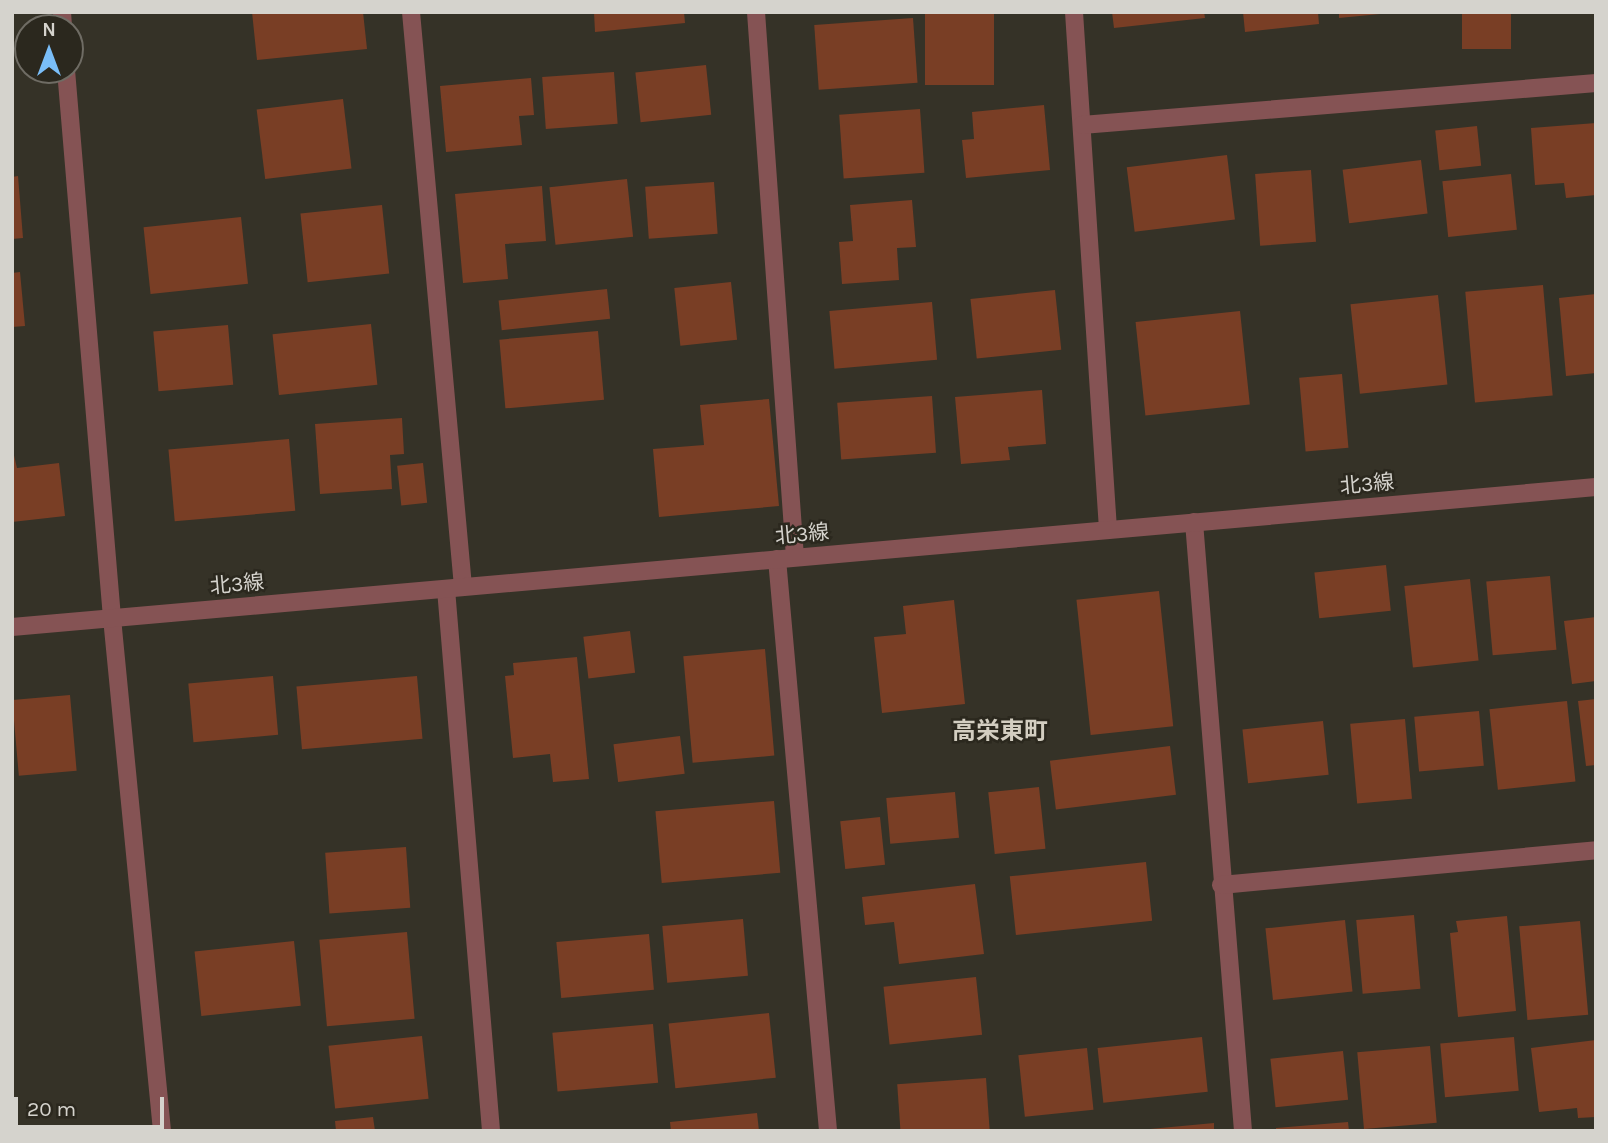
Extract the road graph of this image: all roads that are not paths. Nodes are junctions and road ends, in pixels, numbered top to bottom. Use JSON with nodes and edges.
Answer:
{"nodes":[{"id":1,"x":411,"y":12,"type":"edge"},
{"id":2,"x":756,"y":12,"type":"edge"},
{"id":3,"x":1074,"y":12,"type":"edge"},
{"id":4,"x":1596,"y":83,"type":"edge"},
{"id":5,"x":67,"y":84,"type":"edge"},
{"id":6,"x":1082,"y":125,"type":"junction"},
{"id":7,"x":1596,"y":487,"type":"edge"},
{"id":8,"x":1194,"y":522,"type":"junction"},
{"id":9,"x":1108,"y":530,"type":"junction"},
{"id":10,"x":786,"y":558,"type":"junction"},
{"id":11,"x":454,"y":588,"type":"junction"},
{"id":12,"x":112,"y":618,"type":"junction"},
{"id":13,"x":12,"y":627,"type":"edge"},
{"id":14,"x":1596,"y":850,"type":"edge"},
{"id":15,"x":1221,"y":885,"type":"junction"},
{"id":16,"x":162,"y":1131,"type":"edge"},
{"id":17,"x":491,"y":1131,"type":"edge"},
{"id":18,"x":828,"y":1131,"type":"edge"},
{"id":19,"x":1243,"y":1131,"type":"edge"}],
"edges":[{"from":1,"to":11,"type":"street"},
{"from":2,"to":10,"type":"street"},
{"from":3,"to":6,"type":"street"},
{"from":4,"to":6,"type":"street"},
{"from":5,"to":12,"type":"street"},
{"from":6,"to":9,"type":"street"},
{"from":7,"to":8,"type":"street","name":"北3線"},
{"from":8,"to":9,"type":"street","name":"北3線"},
{"from":8,"to":15,"type":"street"},
{"from":9,"to":10,"type":"street","name":"北3線"},
{"from":10,"to":11,"type":"street","name":"北3線"},
{"from":10,"to":18,"type":"street"},
{"from":11,"to":12,"type":"street","name":"北3線"},
{"from":11,"to":17,"type":"street"},
{"from":12,"to":13,"type":"street","name":"北3線"},
{"from":12,"to":16,"type":"street"},
{"from":14,"to":15,"type":"street"},
{"from":15,"to":19,"type":"street"}]}
